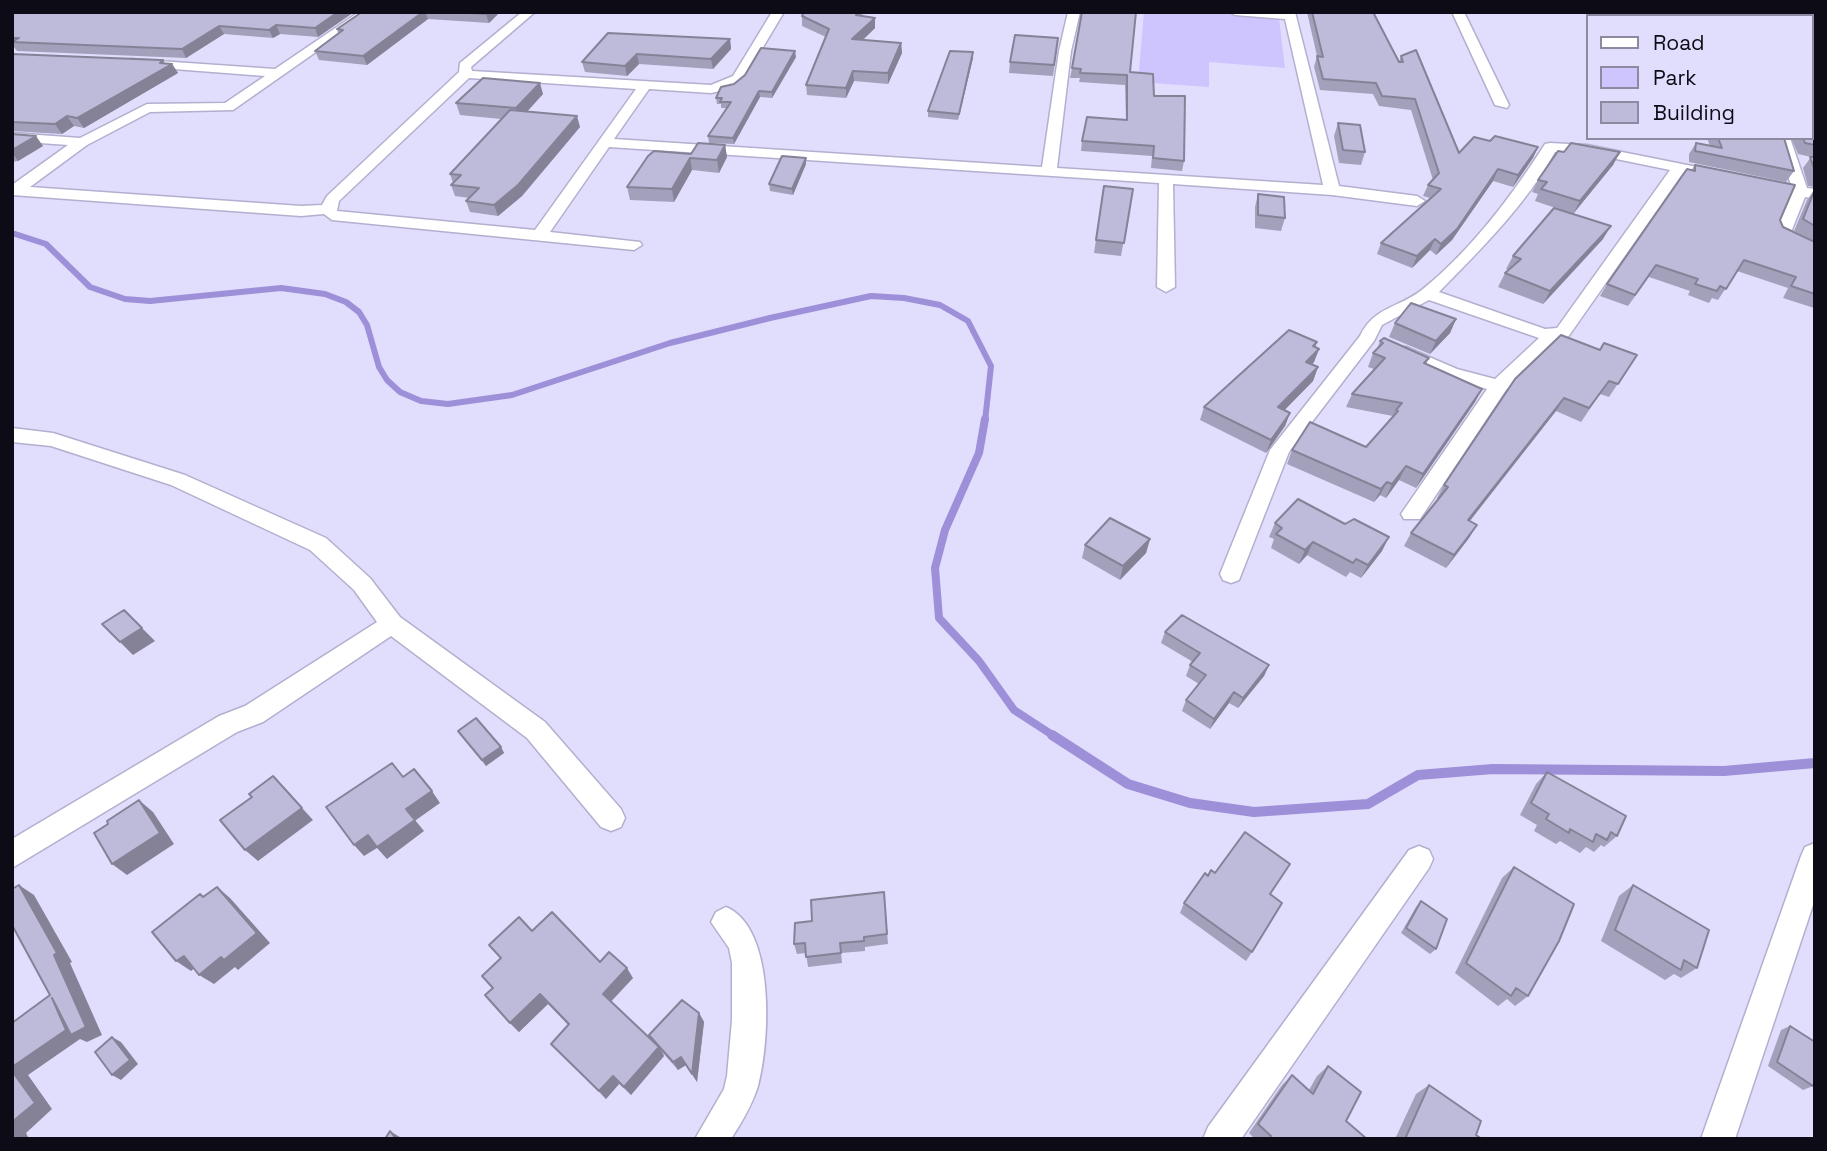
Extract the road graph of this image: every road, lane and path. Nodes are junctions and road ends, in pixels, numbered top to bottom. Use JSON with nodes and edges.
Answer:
{"nodes":[{"id":1,"x":367,"y":12,"type":"edge"},
{"id":2,"x":529,"y":12,"type":"edge"},
{"id":3,"x":778,"y":12,"type":"edge"},
{"id":4,"x":1074,"y":12,"type":"edge"},
{"id":5,"x":1235,"y":12,"type":"edge"},
{"id":6,"x":1458,"y":12,"type":"edge"},
{"id":7,"x":1290,"y":14,"type":"edge"},
{"id":8,"x":125,"y":61,"type":"edge"},
{"id":9,"x":281,"y":73,"type":"junction"},
{"id":10,"x":466,"y":73,"type":"junction"},
{"id":11,"x":645,"y":86,"type":"junction"},
{"id":12,"x":1502,"y":105,"type":"dead end"},
{"id":13,"x":12,"y":137,"type":"edge"},
{"id":14,"x":1784,"y":140,"type":"edge"},
{"id":15,"x":82,"y":142,"type":"junction"},
{"id":16,"x":606,"y":143,"type":"junction"},
{"id":17,"x":1679,"y":167,"type":"junction"},
{"id":18,"x":1049,"y":172,"type":"junction"},
{"id":19,"x":1166,"y":179,"type":"junction"},
{"id":20,"x":14,"y":190,"type":"edge"},
{"id":21,"x":1332,"y":190,"type":"junction"},
{"id":22,"x":1807,"y":192,"type":"edge"},
{"id":23,"x":1417,"y":201,"type":"dead end"},
{"id":24,"x":328,"y":209,"type":"junction"},
{"id":25,"x":538,"y":237,"type":"junction"},
{"id":26,"x":634,"y":245,"type":"dead end"},
{"id":27,"x":1815,"y":249,"type":"edge"},
{"id":28,"x":1167,"y":287,"type":"dead end"},
{"id":29,"x":1428,"y":294,"type":"junction"},
{"id":30,"x":1553,"y":335,"type":"junction"},
{"id":31,"x":1368,"y":337,"type":"junction"},
{"id":32,"x":1499,"y":386,"type":"junction"},
{"id":33,"x":12,"y":435,"type":"edge"},
{"id":34,"x":1412,"y":513,"type":"dead end"},
{"id":35,"x":1231,"y":574,"type":"dead end"},
{"id":36,"x":392,"y":624,"type":"junction"},
{"id":37,"x":611,"y":818,"type":"dead end"},
{"id":38,"x":12,"y":855,"type":"edge"},
{"id":39,"x":1815,"y":856,"type":"edge"},
{"id":40,"x":1419,"y":859,"type":"dead end"},
{"id":41,"x":726,"y":922,"type":"dead end"},
{"id":42,"x":712,"y":1139,"type":"edge"},
{"id":43,"x":1220,"y":1139,"type":"edge"},
{"id":44,"x":1718,"y":1139,"type":"edge"}],
"edges":[{"from":1,"to":9,"type":"street"},
{"from":2,"to":10,"type":"street"},
{"from":3,"to":11,"type":"street"},
{"from":4,"to":18,"type":"street"},
{"from":5,"to":7,"type":"street"},
{"from":6,"to":12,"type":"street"},
{"from":7,"to":21,"type":"street"},
{"from":8,"to":9,"type":"street"},
{"from":9,"to":15,"type":"street"},
{"from":10,"to":11,"type":"street"},
{"from":10,"to":24,"type":"street"},
{"from":11,"to":16,"type":"street"},
{"from":13,"to":15,"type":"street"},
{"from":14,"to":22,"type":"street"},
{"from":15,"to":20,"type":"street"},
{"from":16,"to":18,"type":"street"},
{"from":16,"to":25,"type":"street"},
{"from":17,"to":22,"type":"street"},
{"from":17,"to":29,"type":"street"},
{"from":17,"to":30,"type":"street"},
{"from":18,"to":19,"type":"street"},
{"from":19,"to":21,"type":"street"},
{"from":19,"to":28,"type":"street"},
{"from":20,"to":24,"type":"street"},
{"from":21,"to":23,"type":"street"},
{"from":22,"to":27,"type":"street"},
{"from":24,"to":25,"type":"street"},
{"from":25,"to":26,"type":"street"},
{"from":29,"to":30,"type":"street"},
{"from":29,"to":31,"type":"street"},
{"from":30,"to":32,"type":"street"},
{"from":31,"to":32,"type":"street"},
{"from":31,"to":35,"type":"street"},
{"from":32,"to":34,"type":"street"},
{"from":33,"to":36,"type":"street"},
{"from":36,"to":37,"type":"street"},
{"from":36,"to":38,"type":"street"},
{"from":39,"to":44,"type":"street"},
{"from":40,"to":43,"type":"street"},
{"from":41,"to":42,"type":"street"}]}
